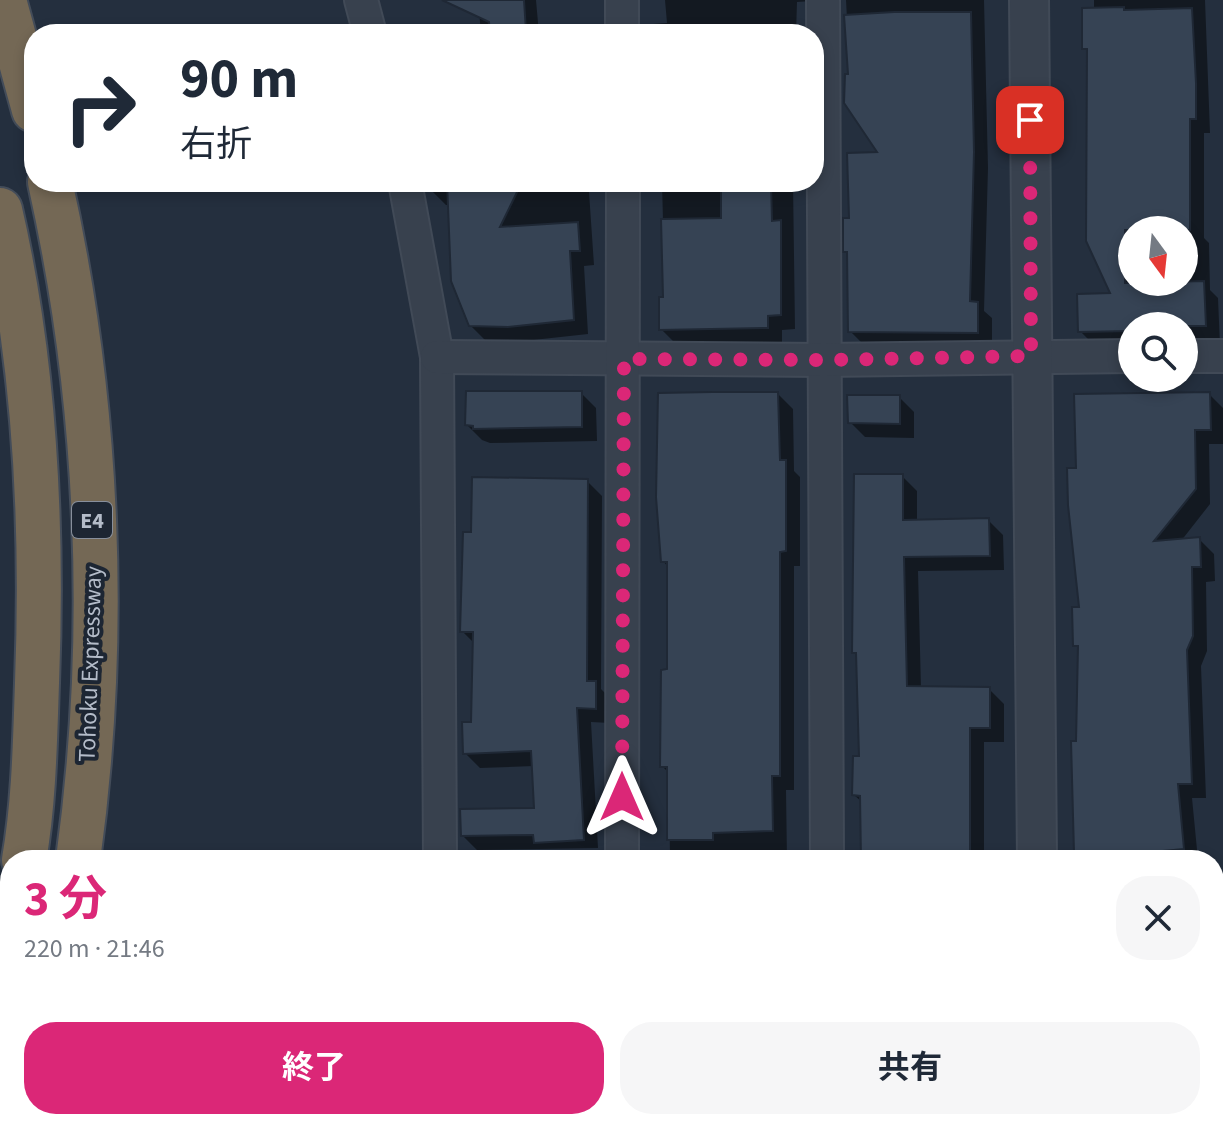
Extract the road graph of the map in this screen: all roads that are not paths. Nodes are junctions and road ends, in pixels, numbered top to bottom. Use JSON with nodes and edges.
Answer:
{"nodes":[{"id":1,"x":4,"y":0,"type":"edge"},
{"id":2,"x":361,"y":0,"type":"edge"},
{"id":3,"x":622,"y":0,"type":"edge"},
{"id":4,"x":823,"y":0,"type":"edge"},
{"id":5,"x":1029,"y":0,"type":"edge"},
{"id":6,"x":367,"y":24,"type":"edge"},
{"id":7,"x":622,"y":24,"type":"edge"},
{"id":8,"x":823,"y":24,"type":"edge"},
{"id":9,"x":24,"y":73,"type":"edge"},
{"id":10,"x":52,"y":192,"type":"edge"},
{"id":11,"x":407,"y":192,"type":"edge"},
{"id":12,"x":623,"y":192,"type":"edge"},
{"id":13,"x":824,"y":192,"type":"edge"},
{"id":14,"x":0,"y":210,"type":"edge"},
{"id":15,"x":1031,"y":356,"type":"junction"},
{"id":16,"x":1118,"y":356,"type":"edge"},
{"id":17,"x":1198,"y":356,"type":"edge"},
{"id":18,"x":1223,"y":356,"type":"edge"},
{"id":19,"x":437,"y":357,"type":"junction"},
{"id":20,"x":624,"y":359,"type":"junction"},
{"id":21,"x":824,"y":360,"type":"junction"},
{"id":22,"x":25,"y":850,"type":"edge"},
{"id":23,"x":79,"y":850,"type":"edge"},
{"id":24,"x":440,"y":850,"type":"edge"},
{"id":25,"x":622,"y":850,"type":"edge"},
{"id":26,"x":827,"y":850,"type":"edge"},
{"id":27,"x":1037,"y":850,"type":"edge"}],
"edges":[{"from":1,"to":9,"type":"highway"},
{"from":2,"to":6,"type":"street"},
{"from":3,"to":7,"type":"street"},
{"from":4,"to":8,"type":"street"},
{"from":5,"to":15,"type":"street"},
{"from":10,"to":23,"type":"highway","name":"Tohoku Expressway","number":"E4"},
{"from":11,"to":19,"type":"street"},
{"from":12,"to":20,"type":"street"},
{"from":13,"to":21,"type":"street"},
{"from":14,"to":22,"type":"highway","number":"E4"},
{"from":15,"to":16,"type":"street"},
{"from":15,"to":21,"type":"street"},
{"from":15,"to":27,"type":"street"},
{"from":17,"to":18,"type":"street"},
{"from":19,"to":20,"type":"street"},
{"from":19,"to":24,"type":"street"},
{"from":20,"to":21,"type":"street"},
{"from":20,"to":25,"type":"street"},
{"from":21,"to":26,"type":"street"}]}
